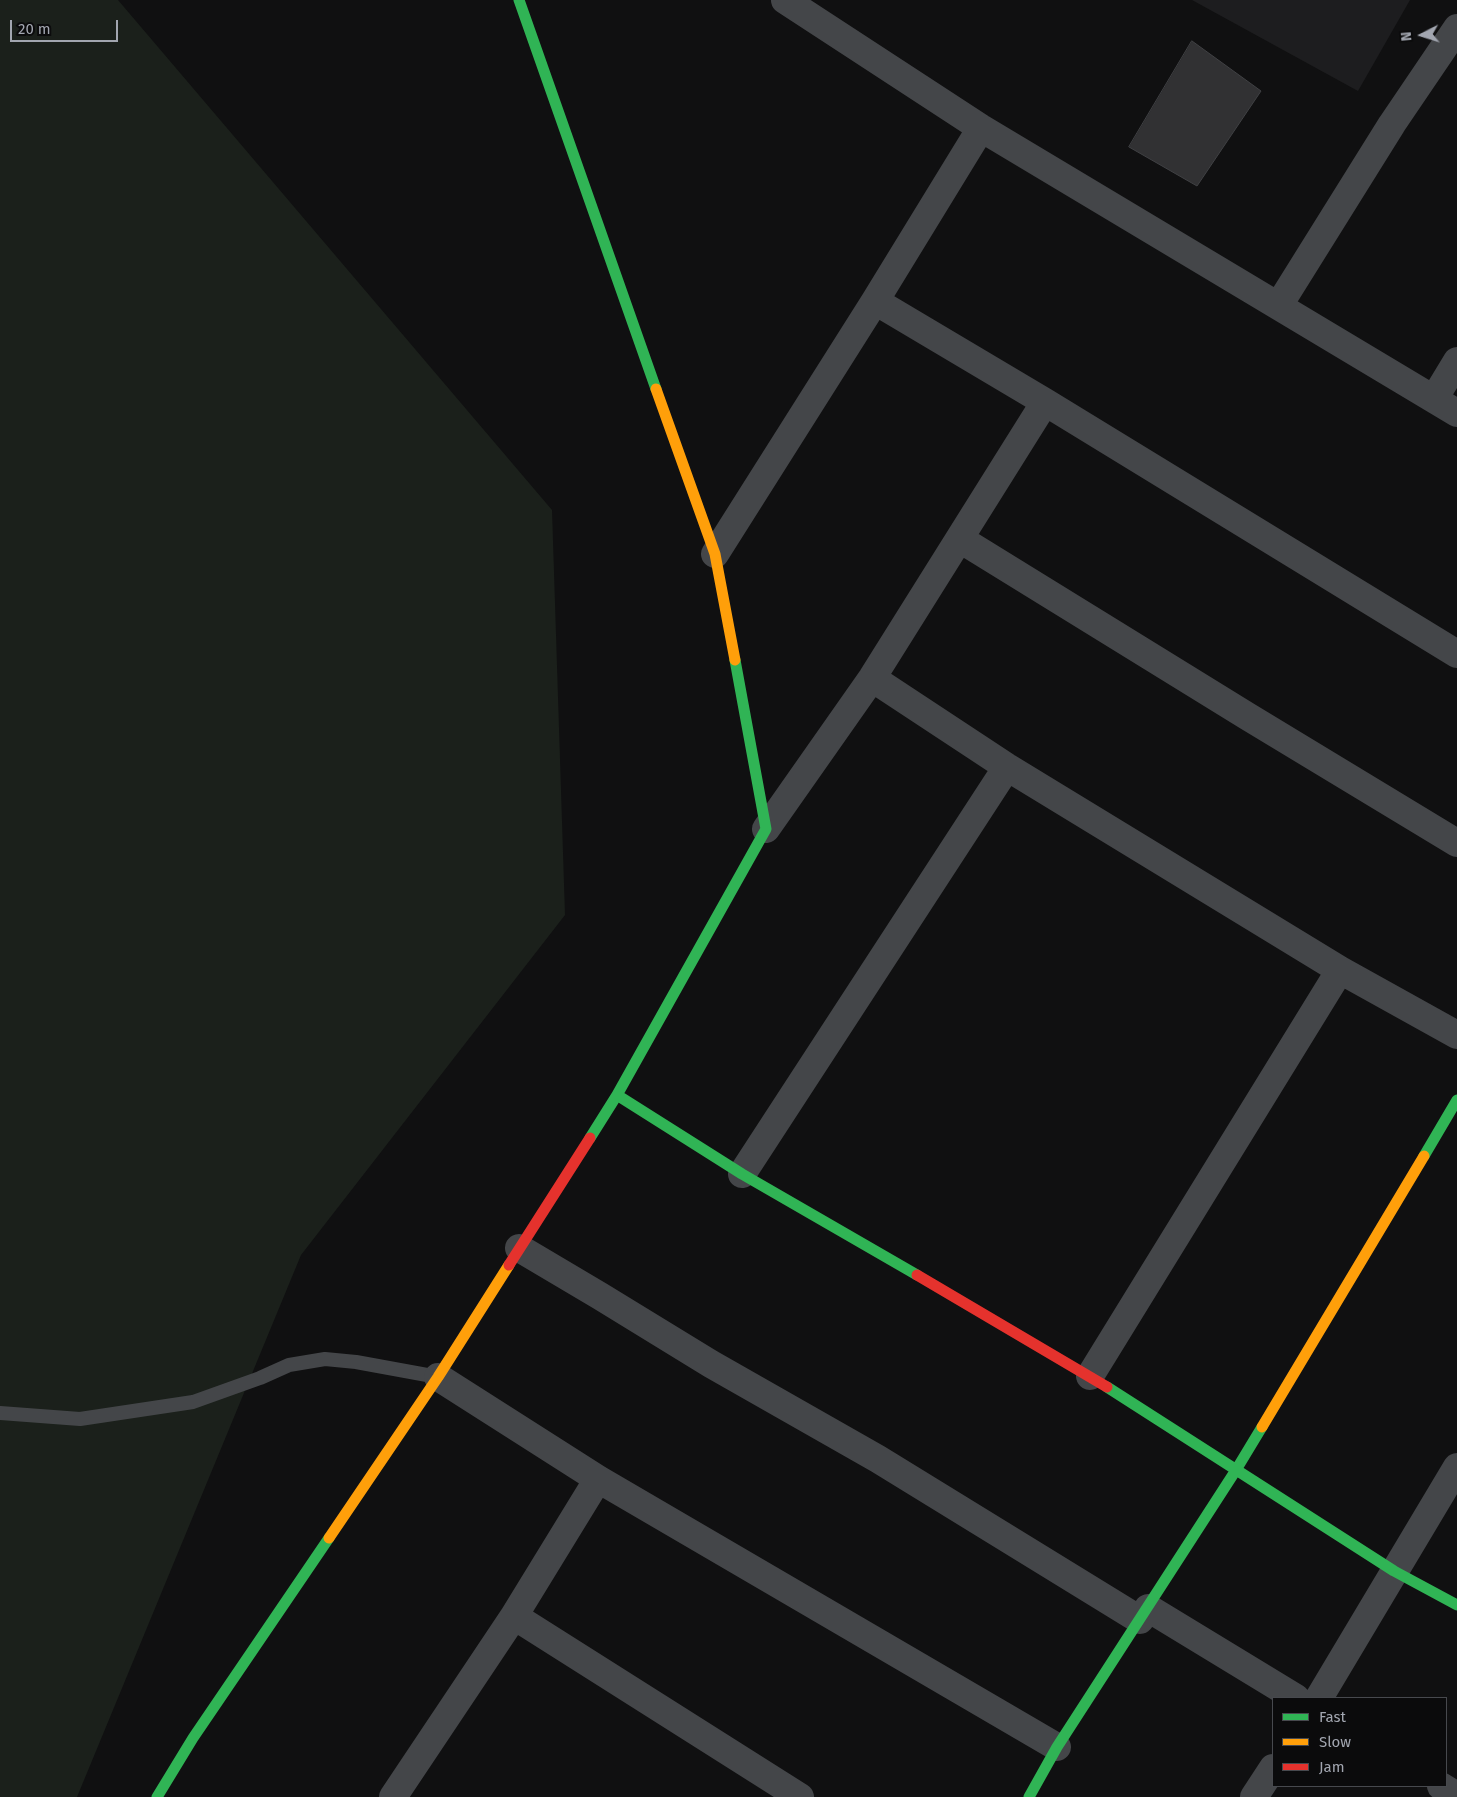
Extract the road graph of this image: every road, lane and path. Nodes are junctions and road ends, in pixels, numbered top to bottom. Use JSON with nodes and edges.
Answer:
{"nodes":[{"id":1,"x":519,"y":0,"type":"edge"},
{"id":2,"x":785,"y":0,"type":"edge"},
{"id":3,"x":1457,"y":28,"type":"edge"},
{"id":4,"x":981,"y":128,"type":"junction"},
{"id":5,"x":875,"y":301,"type":"junction"},
{"id":6,"x":1279,"y":305,"type":"junction"},
{"id":7,"x":1457,"y":361,"type":"edge"},
{"id":8,"x":1045,"y":402,"type":"junction"},
{"id":9,"x":1446,"y":406,"type":"edge"},
{"id":10,"x":960,"y":538,"type":"junction"},
{"id":11,"x":715,"y":554,"type":"junction"},
{"id":12,"x":1457,"y":654,"type":"edge"},
{"id":13,"x":872,"y":678,"type":"junction"},
{"id":14,"x":1007,"y":767,"type":"junction"},
{"id":15,"x":766,"y":829,"type":"junction"},
{"id":16,"x":1457,"y":843,"type":"edge"},
{"id":17,"x":1340,"y":970,"type":"junction"},
{"id":18,"x":1457,"y":1035,"type":"edge"},
{"id":19,"x":617,"y":1094,"type":"junction"},
{"id":20,"x":1457,"y":1100,"type":"edge"},
{"id":21,"x":742,"y":1174,"type":"junction"},
{"id":22,"x":519,"y":1248,"type":"junction"},
{"id":23,"x":1090,"y":1376,"type":"junction"},
{"id":24,"x":438,"y":1377,"type":"junction"},
{"id":25,"x":0,"y":1413,"type":"edge"},
{"id":26,"x":1457,"y":1467,"type":"edge"},
{"id":27,"x":1236,"y":1470,"type":"junction"},
{"id":28,"x":598,"y":1479,"type":"junction"},
{"id":29,"x":1394,"y":1571,"type":"junction"},
{"id":30,"x":1457,"y":1605,"type":"edge"},
{"id":31,"x":1144,"y":1614,"type":"junction"},
{"id":32,"x":514,"y":1616,"type":"junction"},
{"id":33,"x":1294,"y":1697,"type":"edge"},
{"id":34,"x":1320,"y":1697,"type":"edge"},
{"id":35,"x":1057,"y":1747,"type":"junction"},
{"id":36,"x":1272,"y":1770,"type":"edge"},
{"id":37,"x":157,"y":1797,"type":"edge"},
{"id":38,"x":393,"y":1797,"type":"edge"},
{"id":39,"x":800,"y":1797,"type":"edge"},
{"id":40,"x":1029,"y":1797,"type":"edge"},
{"id":41,"x":1254,"y":1797,"type":"edge"}],
"edges":[{"from":1,"to":11,"type":"street"},
{"from":2,"to":4,"type":"street"},
{"from":3,"to":6,"type":"street"},
{"from":4,"to":5,"type":"street"},
{"from":4,"to":6,"type":"street"},
{"from":5,"to":8,"type":"street"},
{"from":5,"to":11,"type":"street"},
{"from":6,"to":9,"type":"street"},
{"from":7,"to":9,"type":"street"},
{"from":8,"to":10,"type":"street"},
{"from":8,"to":12,"type":"street"},
{"from":10,"to":13,"type":"street"},
{"from":10,"to":16,"type":"street"},
{"from":11,"to":15,"type":"street"},
{"from":13,"to":14,"type":"street"},
{"from":13,"to":15,"type":"street"},
{"from":14,"to":17,"type":"street"},
{"from":14,"to":21,"type":"street"},
{"from":15,"to":19,"type":"street"},
{"from":17,"to":18,"type":"street"},
{"from":17,"to":23,"type":"street"},
{"from":19,"to":21,"type":"street"},
{"from":19,"to":22,"type":"street"},
{"from":20,"to":27,"type":"street"},
{"from":21,"to":23,"type":"street"},
{"from":22,"to":24,"type":"street"},
{"from":22,"to":31,"type":"street"},
{"from":23,"to":27,"type":"street"},
{"from":24,"to":25,"type":"lane"},
{"from":24,"to":28,"type":"street"},
{"from":24,"to":37,"type":"street"},
{"from":26,"to":29,"type":"street"},
{"from":27,"to":29,"type":"street"},
{"from":27,"to":31,"type":"street"},
{"from":28,"to":32,"type":"street"},
{"from":28,"to":35,"type":"street"},
{"from":29,"to":30,"type":"street"},
{"from":29,"to":34,"type":"street"},
{"from":31,"to":33,"type":"street"},
{"from":31,"to":35,"type":"street"},
{"from":32,"to":38,"type":"street"},
{"from":32,"to":39,"type":"street"},
{"from":35,"to":40,"type":"street"},
{"from":36,"to":41,"type":"street"}]}
